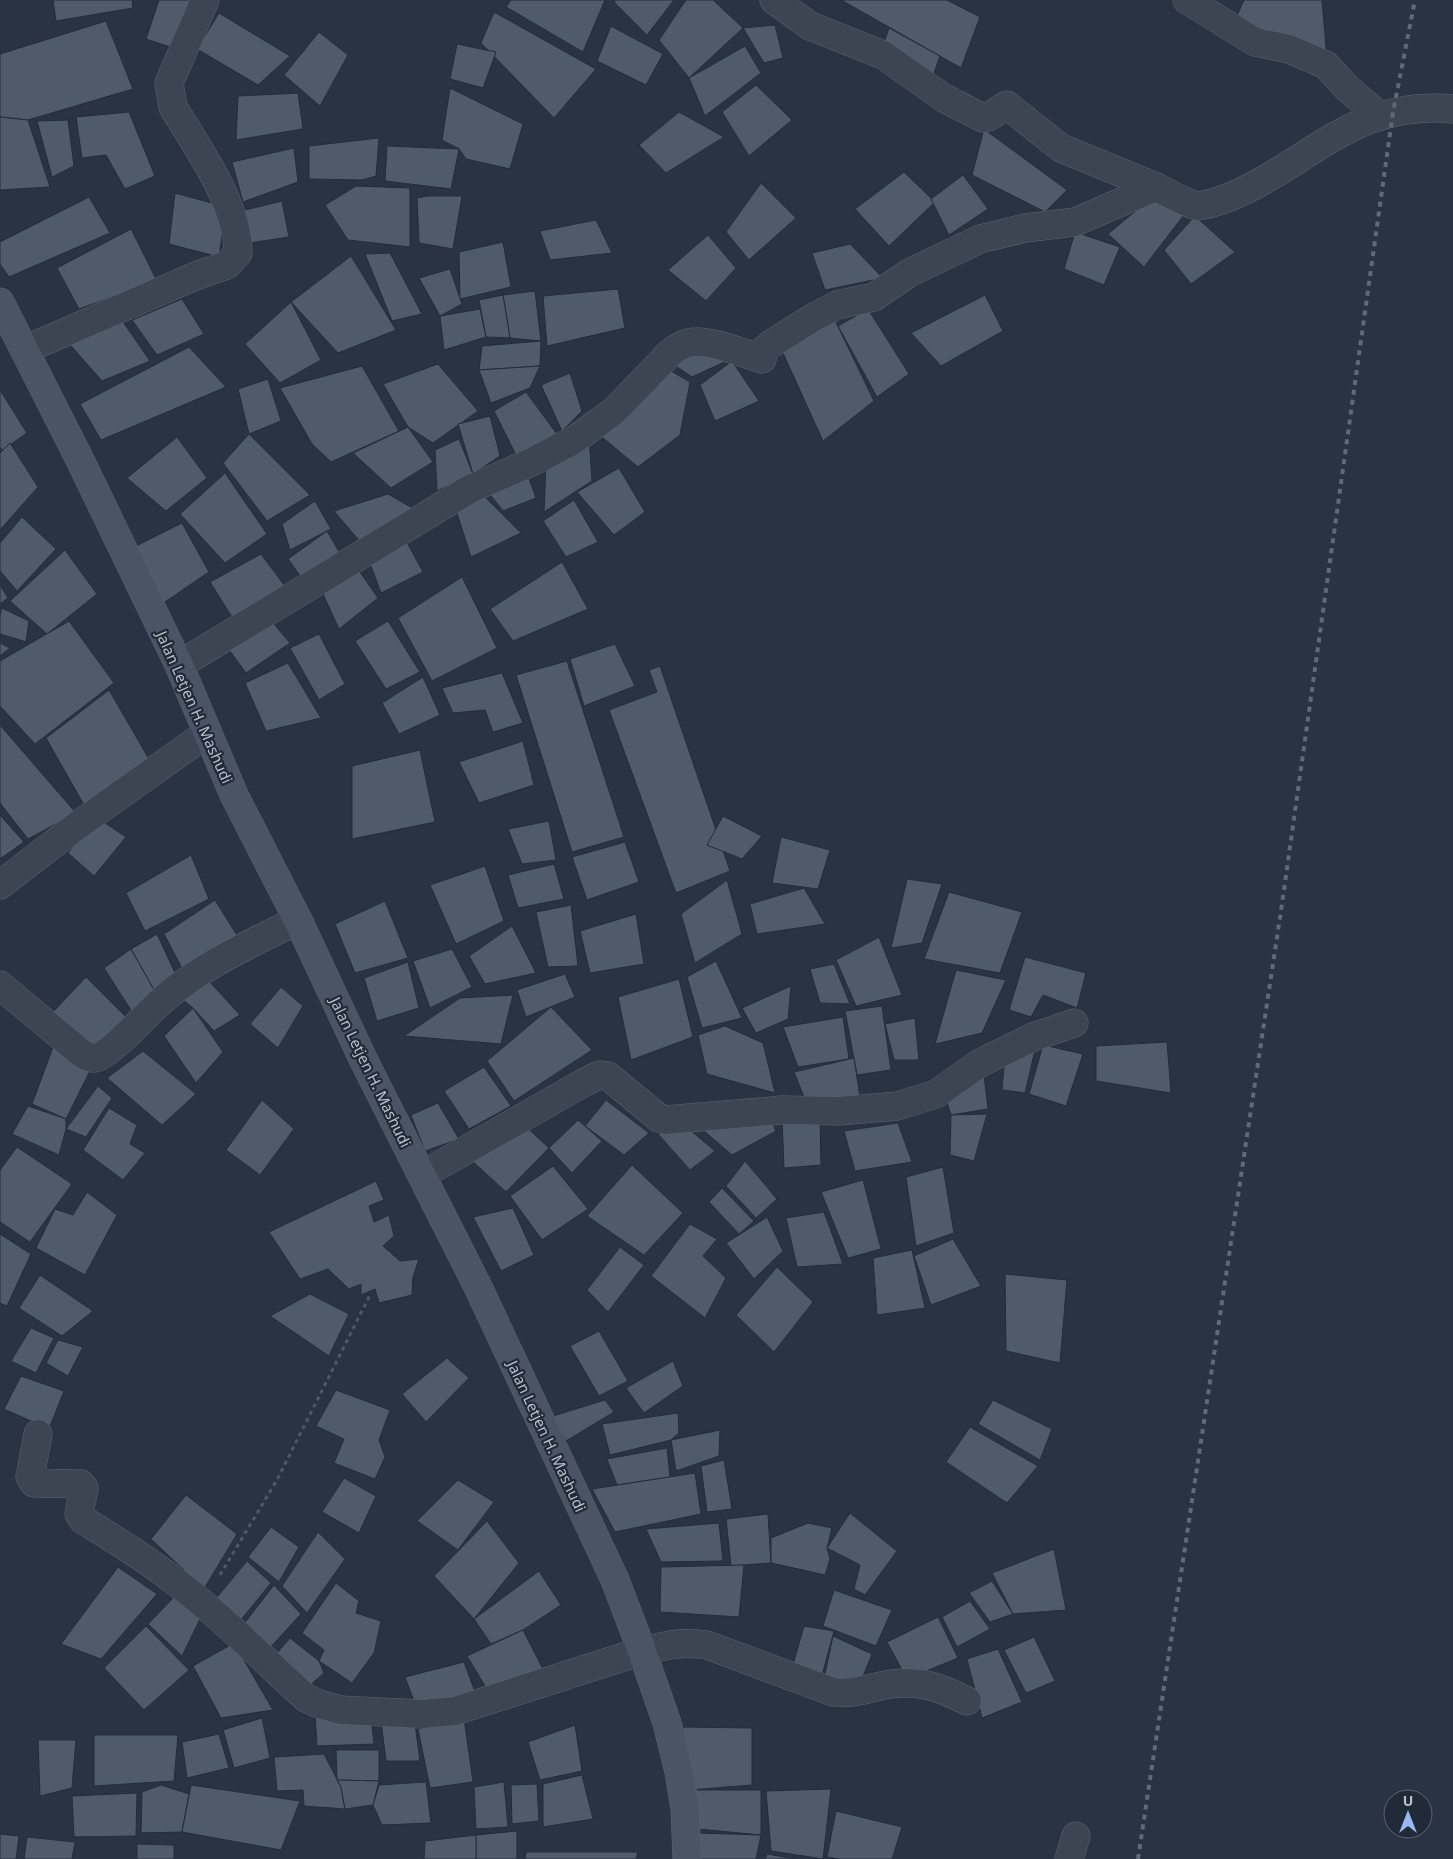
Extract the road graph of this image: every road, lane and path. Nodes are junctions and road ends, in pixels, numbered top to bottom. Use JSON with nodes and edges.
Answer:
{"nodes":[{"id":1,"x":205,"y":0,"type":"edge"},
{"id":2,"x":774,"y":0,"type":"edge"},
{"id":3,"x":1186,"y":0,"type":"edge"},
{"id":4,"x":1453,"y":109,"type":"edge"},
{"id":5,"x":1380,"y":116,"type":"junction"},
{"id":6,"x":1156,"y":188,"type":"junction"},
{"id":7,"x":0,"y":302,"type":"edge"},
{"id":8,"x":24,"y":350,"type":"junction"},
{"id":9,"x":179,"y":665,"type":"junction"},
{"id":10,"x":207,"y":734,"type":"junction"},
{"id":11,"x":0,"y":884,"type":"edge"},
{"id":12,"x":298,"y":920,"type":"junction"},
{"id":13,"x":0,"y":985,"type":"edge"},
{"id":14,"x":1074,"y":1023,"type":"dead end"},
{"id":15,"x":422,"y":1175,"type":"junction"},
{"id":16,"x":370,"y":1295,"type":"dead end"},
{"id":17,"x":38,"y":1434,"type":"dead end"},
{"id":18,"x":202,"y":1603,"type":"junction"},
{"id":19,"x":642,"y":1651,"type":"junction"},
{"id":20,"x":967,"y":1701,"type":"dead end"},
{"id":21,"x":687,"y":1859,"type":"edge"}],
"edges":[{"from":1,"to":8,"type":"street"},
{"from":2,"to":6,"type":"street"},
{"from":3,"to":5,"type":"street"},
{"from":4,"to":5,"type":"street"},
{"from":5,"to":6,"type":"street"},
{"from":6,"to":9,"type":"street"},
{"from":7,"to":8,"type":"main road","name":"Jalan Letjen H. Mashudi"},
{"from":8,"to":9,"type":"main road","name":"Jalan Letjen H. Mashudi"},
{"from":9,"to":10,"type":"main road","name":"Jalan Letjen H. Mashudi"},
{"from":10,"to":11,"type":"street"},
{"from":10,"to":12,"type":"main road","name":"Jalan Letjen H. Mashudi"},
{"from":12,"to":13,"type":"street"},
{"from":12,"to":15,"type":"main road","name":"Jalan Letjen H. Mashudi"},
{"from":14,"to":15,"type":"street"},
{"from":15,"to":19,"type":"main road","name":"Jalan Letjen H. Mashudi"},
{"from":16,"to":18,"type":"path"},
{"from":17,"to":18,"type":"street"},
{"from":18,"to":19,"type":"street"},
{"from":19,"to":20,"type":"street"},
{"from":19,"to":21,"type":"main road","name":"Jalan Letjen H. Mashudi"}]}
